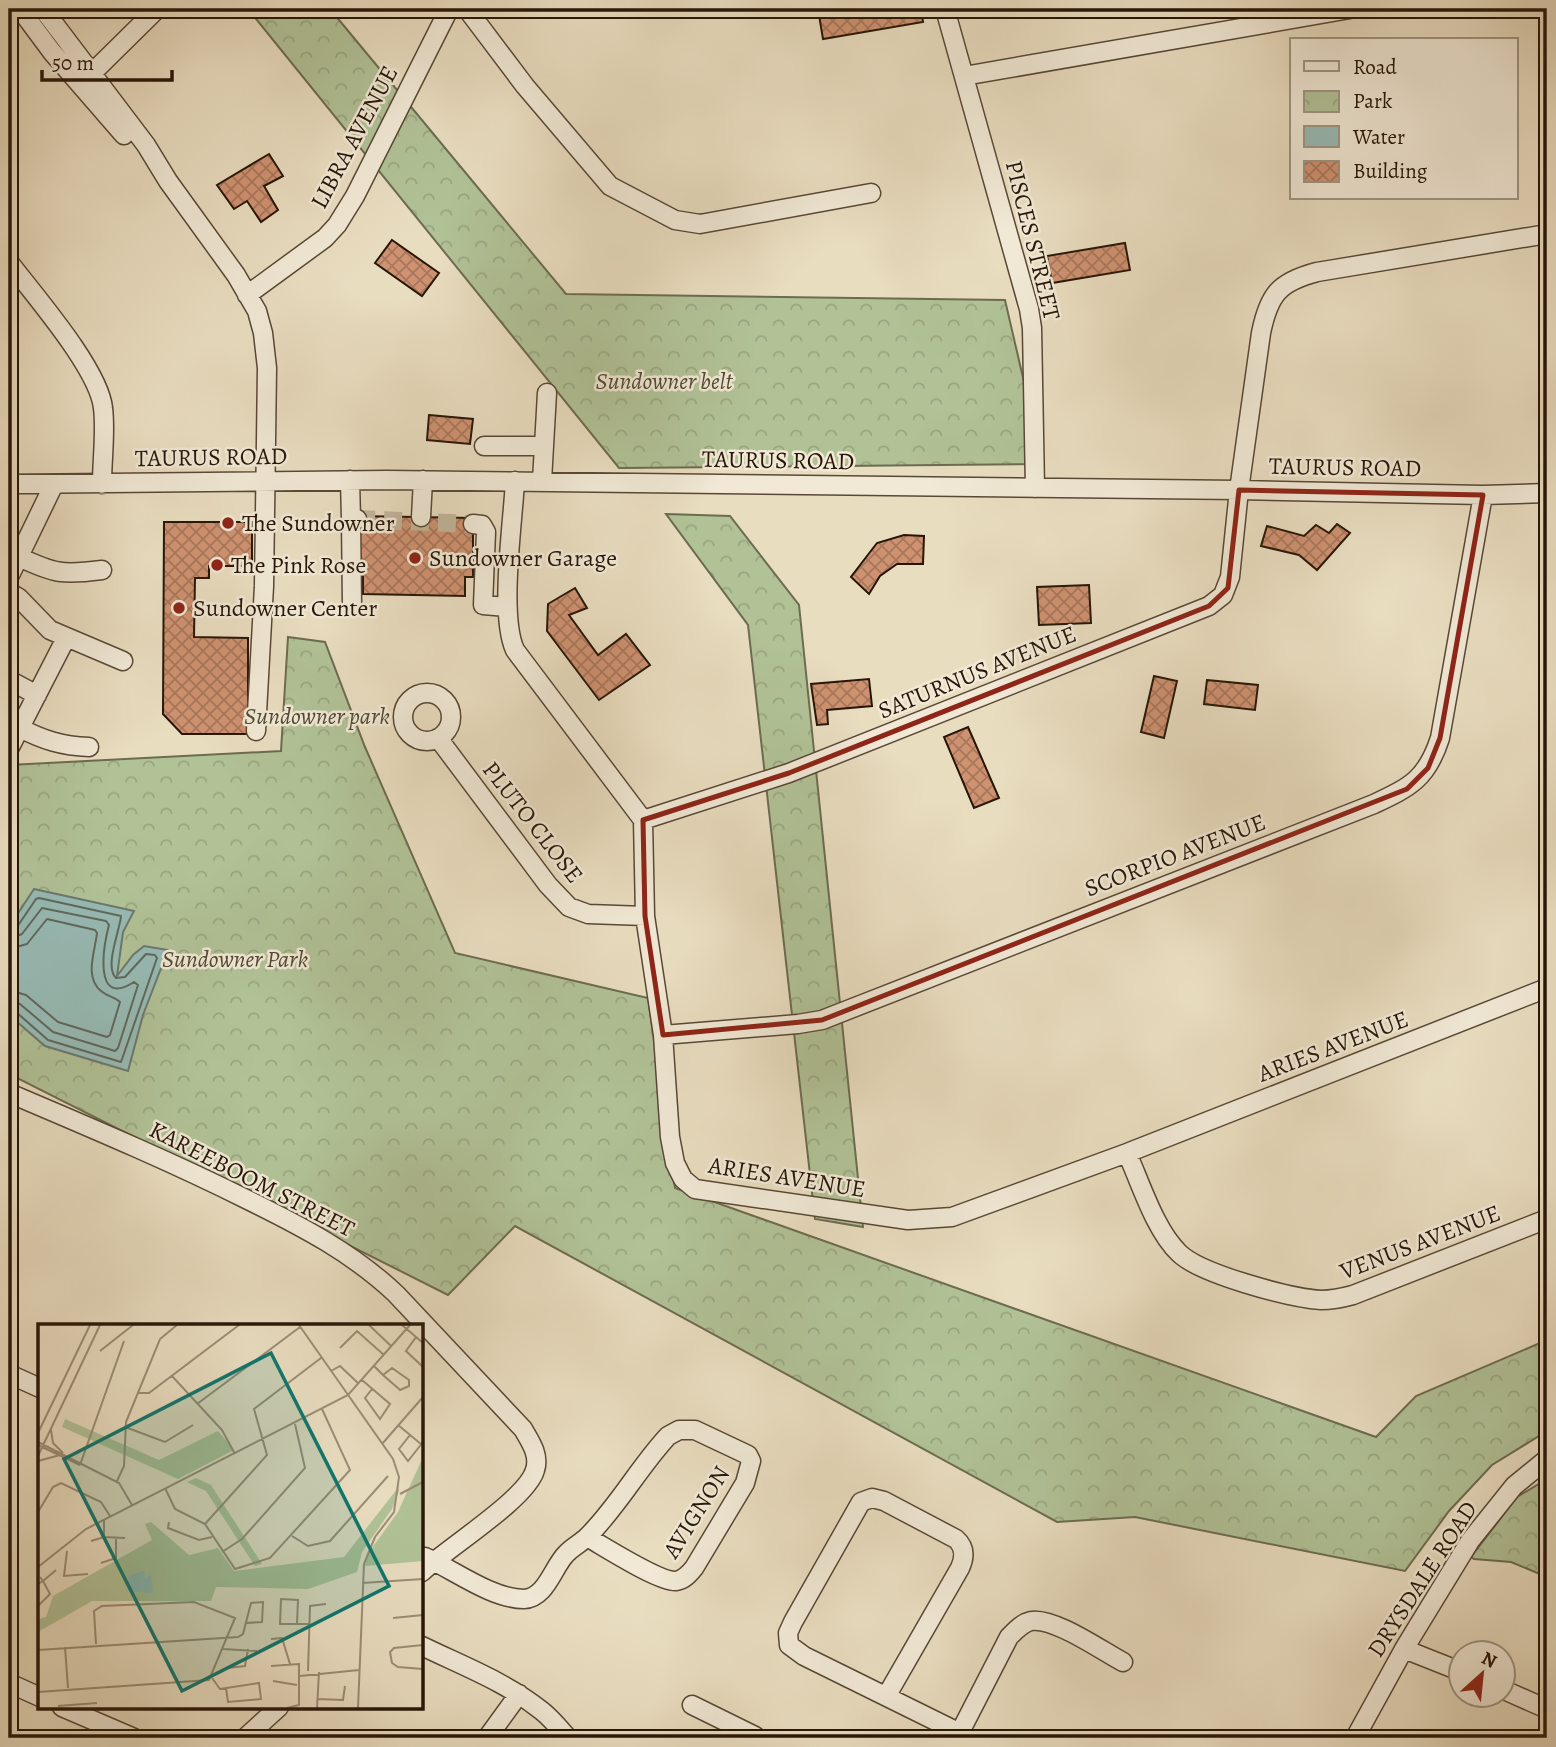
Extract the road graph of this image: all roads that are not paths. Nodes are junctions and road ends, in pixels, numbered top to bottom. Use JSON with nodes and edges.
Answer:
{"nodes":[{"id":1,"x":20,"y":9,"type":"edge"},
{"id":2,"x":43,"y":9,"type":"edge"},
{"id":3,"x":157,"y":9,"type":"edge"},
{"id":4,"x":449,"y":9,"type":"edge"},
{"id":5,"x":467,"y":9,"type":"edge"},
{"id":6,"x":945,"y":9,"type":"edge"},
{"id":7,"x":1350,"y":9,"type":"edge"},
{"id":8,"x":964,"y":76,"type":"junction"},
{"id":9,"x":86,"y":79,"type":"junction"},
{"id":10,"x":871,"y":193,"type":"dead end"},
{"id":11,"x":1547,"y":234,"type":"edge"},
{"id":12,"x":9,"y":262,"type":"edge"},
{"id":13,"x":247,"y":295,"type":"junction"},
{"id":14,"x":547,"y":393,"type":"dead end"},
{"id":15,"x":484,"y":446,"type":"dead end"},
{"id":16,"x":544,"y":446,"type":"junction"},
{"id":17,"x":265,"y":480,"type":"junction"},
{"id":18,"x":350,"y":480,"type":"junction"},
{"id":19,"x":423,"y":480,"type":"junction"},
{"id":20,"x":515,"y":481,"type":"junction"},
{"id":21,"x":542,"y":481,"type":"junction"},
{"id":22,"x":9,"y":484,"type":"edge"},
{"id":23,"x":54,"y":484,"type":"junction"},
{"id":24,"x":102,"y":484,"type":"junction"},
{"id":25,"x":1035,"y":488,"type":"junction"},
{"id":26,"x":1239,"y":490,"type":"junction"},
{"id":27,"x":1547,"y":493,"type":"edge"},
{"id":28,"x":1483,"y":495,"type":"junction"},
{"id":29,"x":421,"y":517,"type":"dead end"},
{"id":30,"x":473,"y":524,"type":"dead end"},
{"id":31,"x":19,"y":557,"type":"junction"},
{"id":32,"x":102,"y":569,"type":"dead end"},
{"id":33,"x":9,"y":577,"type":"edge"},
{"id":34,"x":9,"y":592,"type":"edge"},
{"id":35,"x":352,"y":606,"type":"dead end"},
{"id":36,"x":507,"y":607,"type":"junction"},
{"id":37,"x":66,"y":638,"type":"junction"},
{"id":38,"x":123,"y":661,"type":"dead end"},
{"id":39,"x":9,"y":680,"type":"edge"},
{"id":40,"x":37,"y":695,"type":"junction"},
{"id":41,"x":19,"y":728,"type":"junction"},
{"id":42,"x":256,"y":731,"type":"dead end"},
{"id":43,"x":439,"y":738,"type":"dead end"},
{"id":44,"x":89,"y":747,"type":"dead end"},
{"id":45,"x":9,"y":749,"type":"edge"},
{"id":46,"x":643,"y":820,"type":"junction"},
{"id":47,"x":645,"y":916,"type":"junction"},
{"id":48,"x":1547,"y":988,"type":"edge"},
{"id":49,"x":663,"y":1035,"type":"junction"},
{"id":50,"x":9,"y":1093,"type":"edge"},
{"id":51,"x":1127,"y":1153,"type":"junction"},
{"id":52,"x":1547,"y":1219,"type":"edge"},
{"id":53,"x":9,"y":1374,"type":"edge"},
{"id":54,"x":38,"y":1387,"type":"edge"},
{"id":55,"x":1547,"y":1459,"type":"edge"},
{"id":56,"x":587,"y":1537,"type":"junction"},
{"id":57,"x":426,"y":1563,"type":"edge"},
{"id":58,"x":424,"y":1647,"type":"edge"},
{"id":59,"x":1404,"y":1649,"type":"junction"},
{"id":60,"x":1123,"y":1662,"type":"dead end"},
{"id":61,"x":1448,"y":1667,"type":"edge"},
{"id":62,"x":9,"y":1683,"type":"edge"},
{"id":63,"x":519,"y":1694,"type":"junction"},
{"id":64,"x":887,"y":1695,"type":"junction"},
{"id":65,"x":38,"y":1696,"type":"edge"},
{"id":66,"x":1518,"y":1696,"type":"edge"},
{"id":67,"x":692,"y":1705,"type":"dead end"},
{"id":68,"x":64,"y":1708,"type":"edge"},
{"id":69,"x":278,"y":1708,"type":"edge"},
{"id":70,"x":1547,"y":1709,"type":"edge"},
{"id":71,"x":958,"y":1736,"type":"edge"},
{"id":72,"x":757,"y":1737,"type":"edge"},
{"id":73,"x":134,"y":1738,"type":"edge"},
{"id":74,"x":245,"y":1738,"type":"edge"},
{"id":75,"x":487,"y":1738,"type":"edge"},
{"id":76,"x":568,"y":1738,"type":"edge"},
{"id":77,"x":1356,"y":1738,"type":"edge"}],
"edges":[{"from":1,"to":9,"type":"street"},
{"from":2,"to":9,"type":"street"},
{"from":3,"to":9,"type":"street"},
{"from":4,"to":13,"type":"street","name":"LIBRA AVENUE"},
{"from":5,"to":10,"type":"street"},
{"from":6,"to":8,"type":"street","name":"PISCES STREET"},
{"from":7,"to":8,"type":"street"},
{"from":8,"to":25,"type":"street","name":"PISCES STREET"},
{"from":9,"to":13,"type":"street"},
{"from":11,"to":26,"type":"street","name":"SATURNUS AVENUE"},
{"from":12,"to":24,"type":"street"},
{"from":13,"to":17,"type":"street"},
{"from":14,"to":16,"type":"street"},
{"from":15,"to":16,"type":"street"},
{"from":16,"to":21,"type":"street"},
{"from":17,"to":18,"type":"street","name":"TAURUS ROAD"},
{"from":17,"to":24,"type":"street","name":"TAURUS ROAD"},
{"from":17,"to":42,"type":"street"},
{"from":18,"to":19,"type":"street","name":"TAURUS ROAD"},
{"from":18,"to":35,"type":"street"},
{"from":19,"to":20,"type":"street","name":"TAURUS ROAD"},
{"from":19,"to":29,"type":"street"},
{"from":20,"to":21,"type":"street","name":"TAURUS ROAD"},
{"from":20,"to":36,"type":"street"},
{"from":21,"to":25,"type":"street","name":"TAURUS ROAD"},
{"from":22,"to":23,"type":"street","name":"TAURUS ROAD"},
{"from":23,"to":24,"type":"street","name":"TAURUS ROAD"},
{"from":23,"to":31,"type":"street"},
{"from":25,"to":26,"type":"street","name":"TAURUS ROAD"},
{"from":26,"to":28,"type":"street","name":"TAURUS ROAD"},
{"from":26,"to":46,"type":"street","name":"SATURNUS AVENUE"},
{"from":27,"to":28,"type":"street","name":"TAURUS ROAD"},
{"from":28,"to":49,"type":"street","name":"SCORPIO AVENUE"},
{"from":30,"to":36,"type":"street"},
{"from":31,"to":32,"type":"street"},
{"from":31,"to":33,"type":"street"},
{"from":34,"to":37,"type":"street"},
{"from":36,"to":46,"type":"street"},
{"from":37,"to":38,"type":"street"},
{"from":37,"to":40,"type":"street"},
{"from":39,"to":40,"type":"street"},
{"from":40,"to":41,"type":"street"},
{"from":41,"to":44,"type":"street"},
{"from":41,"to":45,"type":"street"},
{"from":43,"to":47,"type":"street","name":"PLUTO CLOSE"},
{"from":46,"to":47,"type":"street","name":"ARIES AVENUE"},
{"from":47,"to":49,"type":"street","name":"ARIES AVENUE"},
{"from":48,"to":51,"type":"street","name":"ARIES AVENUE"},
{"from":49,"to":51,"type":"street","name":"ARIES AVENUE"},
{"from":50,"to":57,"type":"street","name":"KAREEBOOM STREET"},
{"from":51,"to":52,"type":"street","name":"VENUS AVENUE"},
{"from":53,"to":54,"type":"street"},
{"from":55,"to":59,"type":"street","name":"DRYSDALE ROAD"},
{"from":56,"to":56,"type":"street","name":"AVIGNON"},
{"from":56,"to":57,"type":"street","name":"AVIGNON"},
{"from":58,"to":63,"type":"street"},
{"from":59,"to":61,"type":"street"},
{"from":59,"to":77,"type":"street","name":"DRYSDALE ROAD"},
{"from":60,"to":71,"type":"street"},
{"from":62,"to":65,"type":"street"},
{"from":63,"to":75,"type":"street"},
{"from":63,"to":76,"type":"street"},
{"from":64,"to":64,"type":"street"},
{"from":64,"to":71,"type":"street"},
{"from":66,"to":70,"type":"street"},
{"from":67,"to":72,"type":"street"},
{"from":68,"to":73,"type":"street"},
{"from":69,"to":74,"type":"street"}]}
